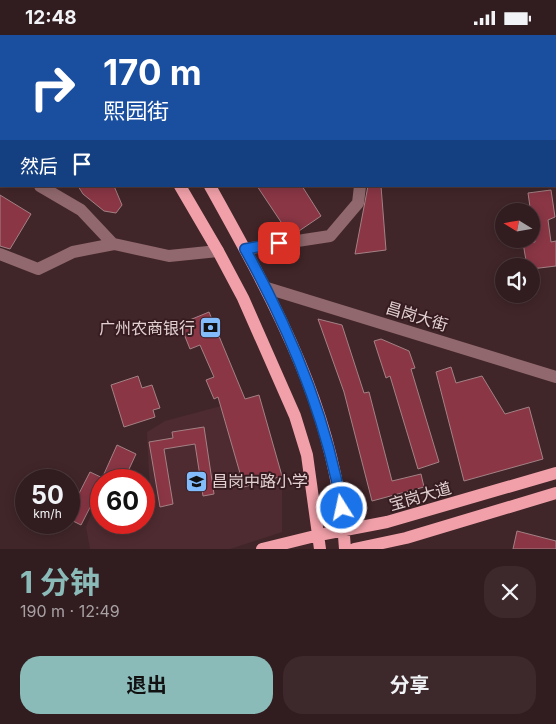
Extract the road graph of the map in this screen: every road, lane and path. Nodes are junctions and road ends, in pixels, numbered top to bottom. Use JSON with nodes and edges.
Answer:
{"nodes":[{"id":1,"x":42,"y":187,"type":"edge"},
{"id":2,"x":181,"y":187,"type":"edge"},
{"id":3,"x":211,"y":187,"type":"edge"},
{"id":4,"x":360,"y":187,"type":"edge"},
{"id":5,"x":113,"y":244,"type":"junction"},
{"id":6,"x":245,"y":249,"type":"junction"},
{"id":7,"x":218,"y":251,"type":"junction"},
{"id":8,"x":0,"y":253,"type":"edge"},
{"id":9,"x":267,"y":288,"type":"junction"},
{"id":10,"x":556,"y":377,"type":"edge"},
{"id":11,"x":556,"y":473,"type":"edge"},
{"id":12,"x":556,"y":493,"type":"edge"},
{"id":13,"x":344,"y":530,"type":"junction"},
{"id":14,"x":319,"y":535,"type":"junction"},
{"id":15,"x":262,"y":549,"type":"edge"},
{"id":16,"x":320,"y":549,"type":"edge"},
{"id":17,"x":345,"y":549,"type":"edge"},
{"id":18,"x":354,"y":549,"type":"edge"}],
"edges":[{"from":1,"to":5,"type":"lane"},
{"from":2,"to":7,"type":"main road"},
{"from":3,"to":6,"type":"main road"},
{"from":4,"to":6,"type":"lane"},
{"from":5,"to":7,"type":"lane"},
{"from":5,"to":8,"type":"lane"},
{"from":6,"to":9,"type":"main road"},
{"from":7,"to":14,"type":"main road"},
{"from":9,"to":10,"type":"lane","name":"昌岗大街"},
{"from":9,"to":13,"type":"main road"},
{"from":11,"to":13,"type":"main road","name":"宝岗大道"},
{"from":12,"to":18,"type":"main road"},
{"from":13,"to":14,"type":"main road","name":"宝岗大道"},
{"from":13,"to":17,"type":"main road"},
{"from":14,"to":15,"type":"main road","name":"宝岗大道"},
{"from":14,"to":16,"type":"main road"}]}
